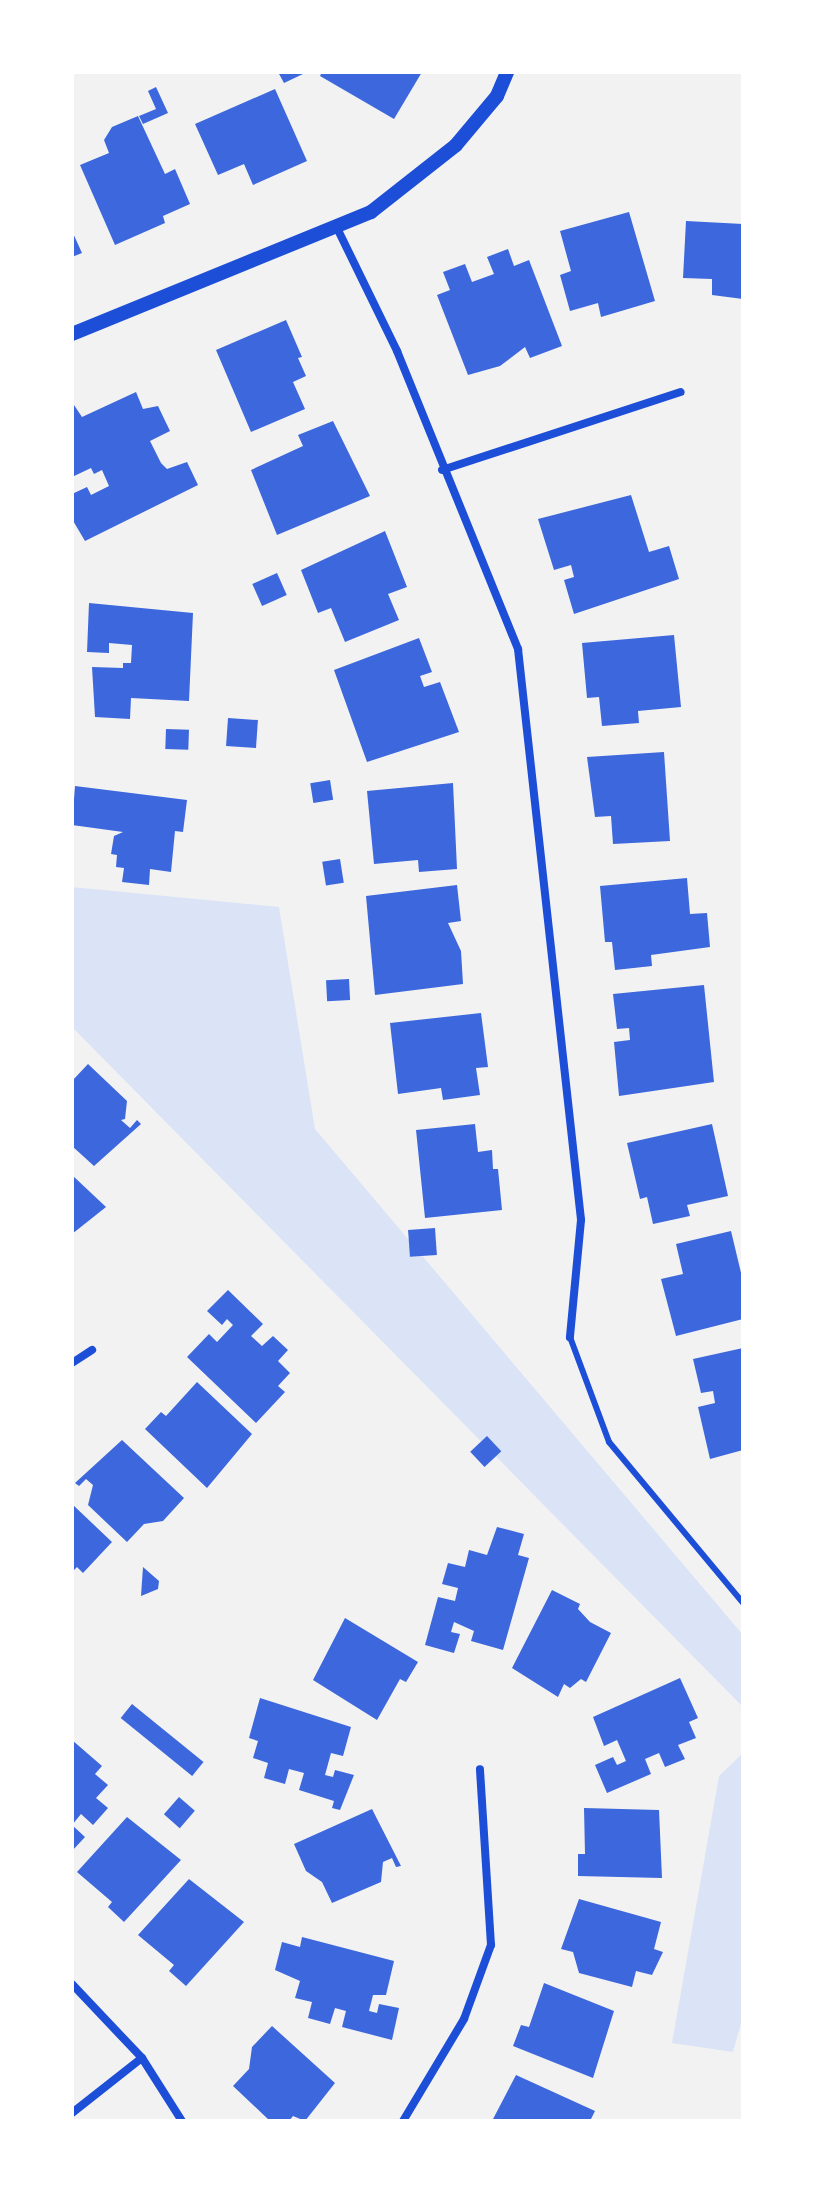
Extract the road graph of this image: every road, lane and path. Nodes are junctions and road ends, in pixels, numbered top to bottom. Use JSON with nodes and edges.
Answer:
{"nodes":[{"id":1,"x":507,"y":72,"type":"edge"},
{"id":2,"x":338,"y":230,"type":"junction"},
{"id":3,"x":72,"y":334,"type":"edge"},
{"id":4,"x":681,"y":392,"type":"dead end"},
{"id":5,"x":442,"y":470,"type":"junction"},
{"id":6,"x":570,"y":1337,"type":"joint"},
{"id":7,"x":92,"y":1350,"type":"dead end"},
{"id":8,"x":72,"y":1363,"type":"edge"},
{"id":9,"x":743,"y":1603,"type":"edge"},
{"id":10,"x":480,"y":1769,"type":"dead end"},
{"id":11,"x":72,"y":1984,"type":"edge"},
{"id":12,"x":142,"y":2058,"type":"junction"},
{"id":13,"x":72,"y":2113,"type":"edge"},
{"id":14,"x":182,"y":2121,"type":"edge"},
{"id":15,"x":403,"y":2121,"type":"edge"}],
"edges":[{"from":1,"to":2,"type":"street"},
{"from":2,"to":3,"type":"street"},
{"from":2,"to":5,"type":"street"},
{"from":4,"to":5,"type":"street"},
{"from":5,"to":6,"type":"street"},
{"from":6,"to":9,"type":"lane"},
{"from":7,"to":8,"type":"street"},
{"from":10,"to":15,"type":"street"},
{"from":11,"to":12,"type":"street"},
{"from":12,"to":13,"type":"street"},
{"from":12,"to":14,"type":"street"}]}
